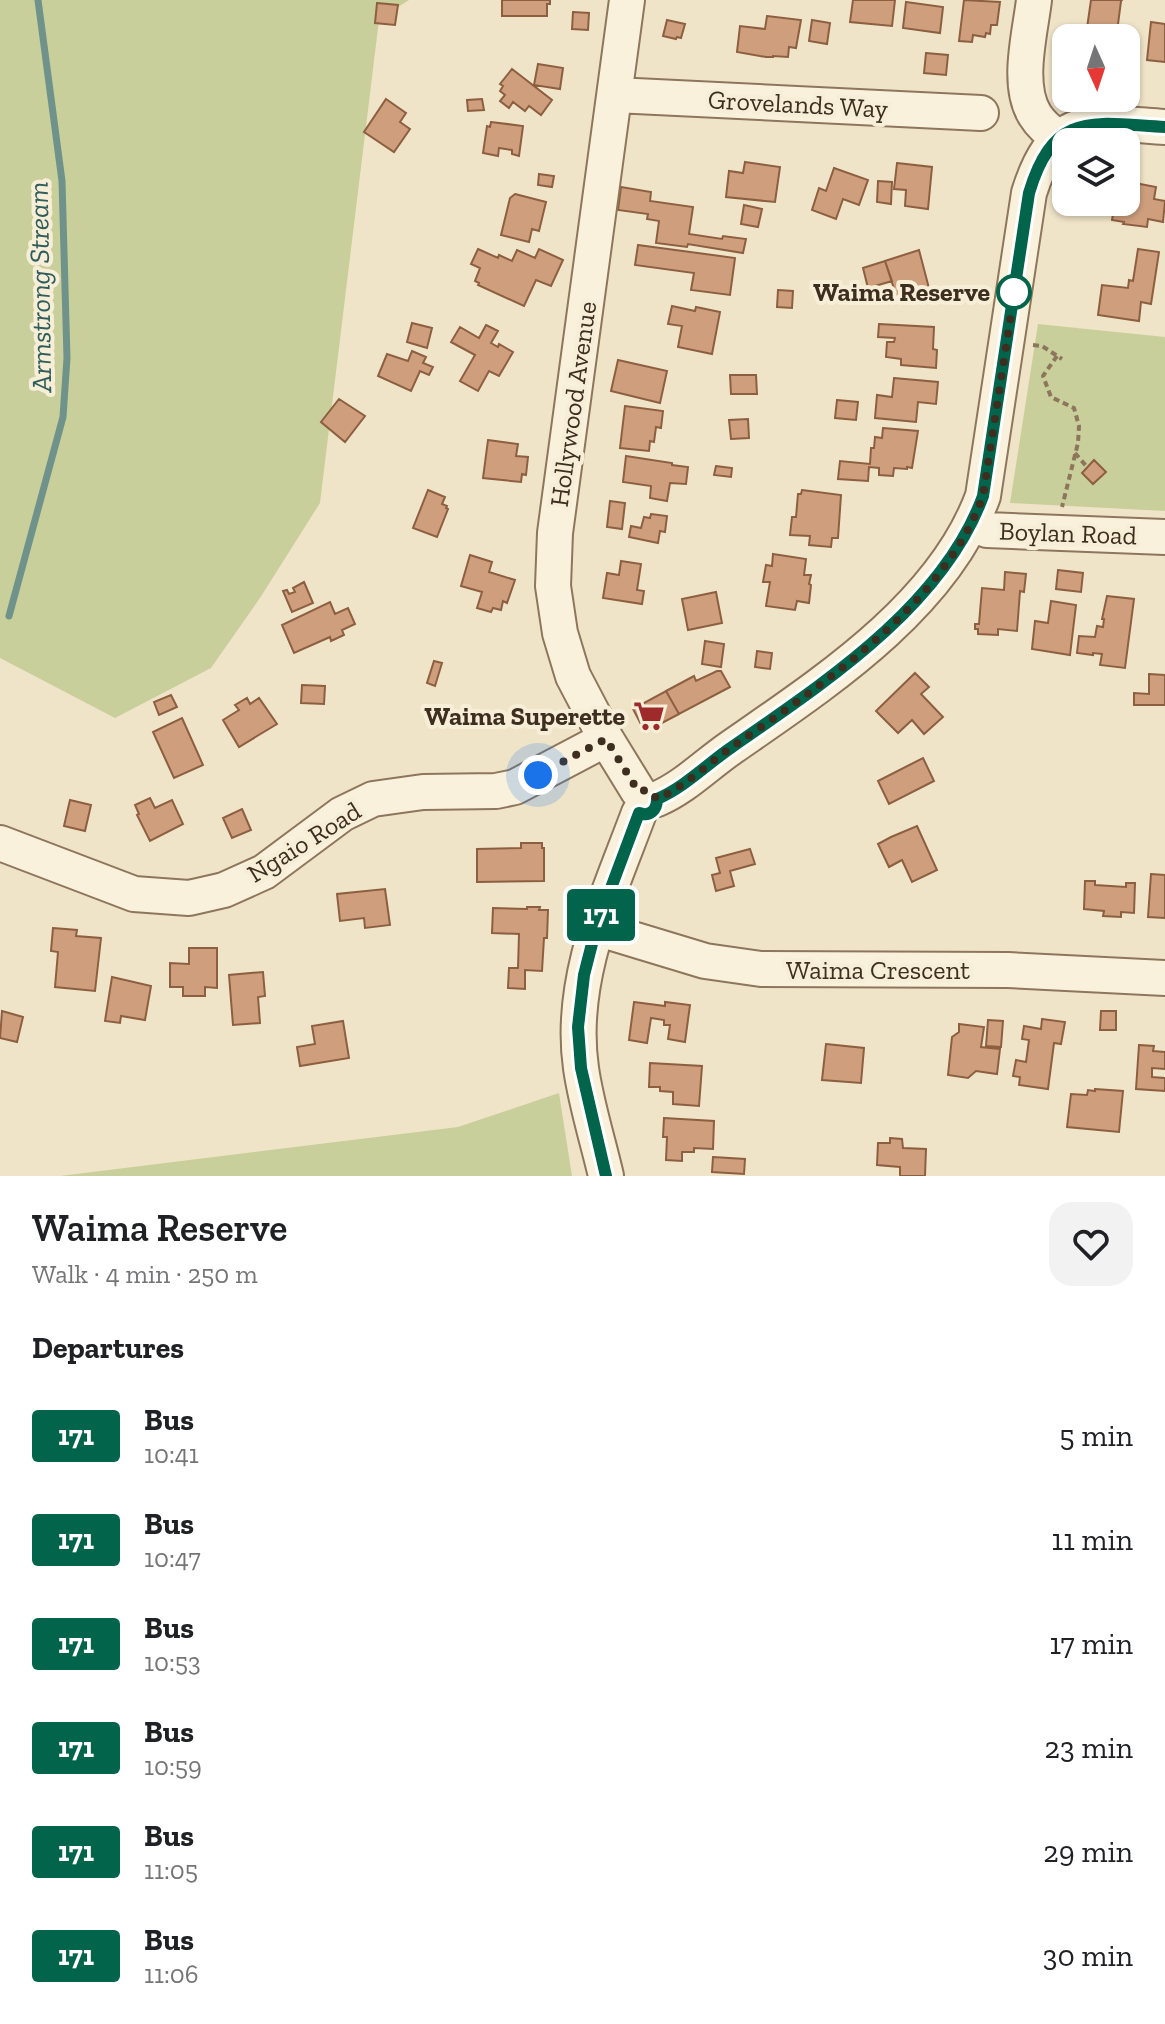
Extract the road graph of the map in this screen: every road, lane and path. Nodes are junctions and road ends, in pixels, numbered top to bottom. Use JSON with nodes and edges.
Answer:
{"nodes":[{"id":1,"x":627,"y":0,"type":"edge"},
{"id":2,"x":1034,"y":0,"type":"edge"},
{"id":3,"x":615,"y":95,"type":"junction"},
{"id":4,"x":981,"y":113,"type":"dead end"},
{"id":5,"x":1165,"y":127,"type":"edge"},
{"id":6,"x":1078,"y":128,"type":"edge"},
{"id":7,"x":1052,"y":134,"type":"edge"},
{"id":8,"x":1052,"y":145,"type":"edge"},
{"id":9,"x":1022,"y":343,"type":"dead end"},
{"id":10,"x":1075,"y":453,"type":"junction"},
{"id":11,"x":1087,"y":467,"type":"dead end"},
{"id":12,"x":973,"y":523,"type":"junction"},
{"id":13,"x":1058,"y":533,"type":"junction"},
{"id":14,"x":1165,"y":537,"type":"edge"},
{"id":15,"x":606,"y":739,"type":"junction"},
{"id":16,"x":645,"y":801,"type":"junction"},
{"id":17,"x":0,"y":843,"type":"edge"},
{"id":18,"x":596,"y":928,"type":"junction"},
{"id":19,"x":1165,"y":978,"type":"edge"},
{"id":20,"x":606,"y":1176,"type":"edge"}],
"edges":[{"from":1,"to":3,"type":"street","name":"Hollywood Avenue"},
{"from":2,"to":7,"type":"street"},
{"from":3,"to":4,"type":"street","name":"Grovelands Way"},
{"from":3,"to":15,"type":"street","name":"Hollywood Avenue"},
{"from":5,"to":6,"type":"street"},
{"from":8,"to":12,"type":"street"},
{"from":9,"to":10,"type":"path"},
{"from":10,"to":11,"type":"path"},
{"from":10,"to":13,"type":"path"},
{"from":12,"to":13,"type":"street","name":"Boylan Road"},
{"from":12,"to":16,"type":"street"},
{"from":13,"to":14,"type":"street","name":"Boylan Road"},
{"from":15,"to":16,"type":"street","name":"Hollywood Avenue"},
{"from":15,"to":17,"type":"street","name":"Ngaio Road"},
{"from":16,"to":18,"type":"street"},
{"from":18,"to":19,"type":"street","name":"Waima Crescent"},
{"from":18,"to":20,"type":"street"}]}
